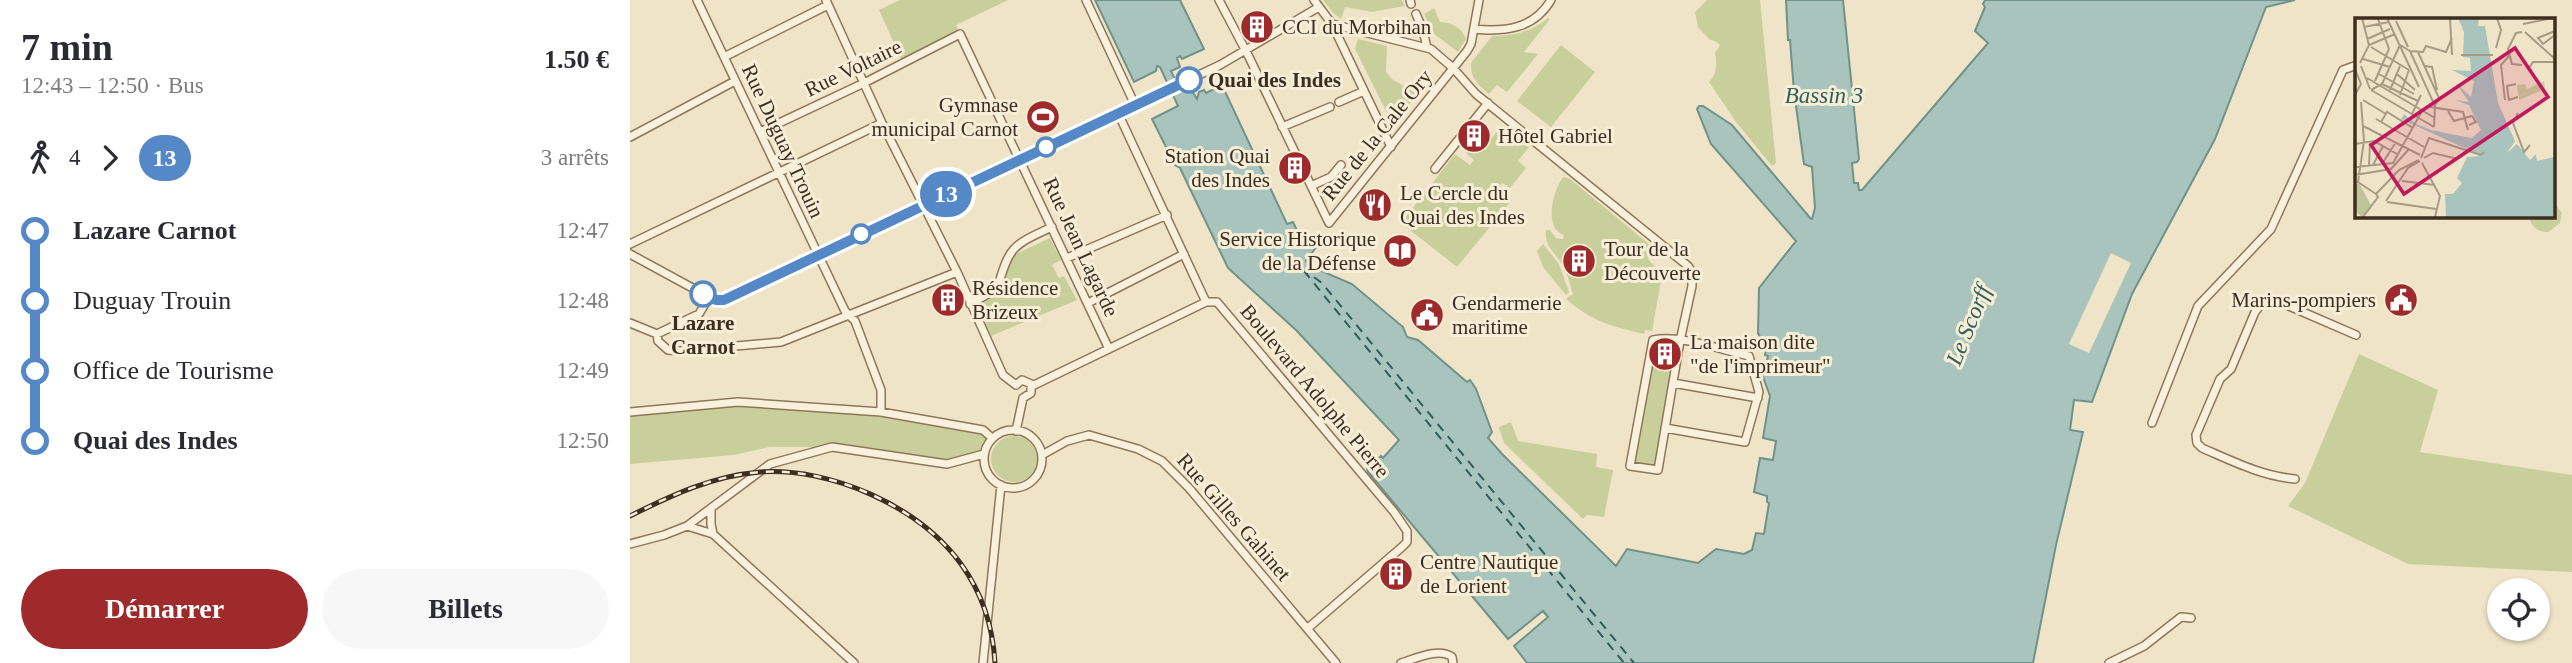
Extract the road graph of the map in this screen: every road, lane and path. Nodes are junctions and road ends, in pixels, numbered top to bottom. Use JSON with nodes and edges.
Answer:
{"nodes":[{"id":1,"x":697,"y":0,"type":"edge"},
{"id":2,"x":1086,"y":0,"type":"edge"},
{"id":3,"x":1219,"y":0,"type":"edge"},
{"id":4,"x":1479,"y":0,"type":"edge"},
{"id":5,"x":1551,"y":0,"type":"edge"},
{"id":6,"x":827,"y":2,"type":"edge"},
{"id":7,"x":1317,"y":3,"type":"edge"},
{"id":8,"x":1416,"y":14,"type":"dead end"},
{"id":9,"x":1332,"y":24,"type":"junction"},
{"id":10,"x":1474,"y":29,"type":"junction"},
{"id":11,"x":960,"y":34,"type":"joint"},
{"id":12,"x":1427,"y":48,"type":"junction"},
{"id":13,"x":1245,"y":51,"type":"junction"},
{"id":14,"x":724,"y":57,"type":"junction"},
{"id":15,"x":2355,"y":66,"type":"edge"},
{"id":16,"x":1453,"y":68,"type":"junction"},
{"id":17,"x":735,"y":81,"type":"junction"},
{"id":18,"x":864,"y":83,"type":"junction"},
{"id":19,"x":1364,"y":91,"type":"junction"},
{"id":20,"x":1339,"y":102,"type":"dead end"},
{"id":21,"x":1139,"y":103,"type":"junction"},
{"id":22,"x":1488,"y":103,"type":"junction"},
{"id":23,"x":1330,"y":107,"type":"dead end"},
{"id":24,"x":1118,"y":113,"type":"junction"},
{"id":25,"x":882,"y":123,"type":"junction"},
{"id":26,"x":1282,"y":127,"type":"junction"},
{"id":27,"x":760,"y":132,"type":"junction"},
{"id":28,"x":630,"y":137,"type":"edge"},
{"id":29,"x":1391,"y":147,"type":"junction"},
{"id":30,"x":1020,"y":160,"type":"junction"},
{"id":31,"x":1342,"y":165,"type":"dead end"},
{"id":32,"x":1435,"y":169,"type":"dead end"},
{"id":33,"x":779,"y":172,"type":"junction"},
{"id":34,"x":1311,"y":186,"type":"junction"},
{"id":35,"x":923,"y":205,"type":"junction"},
{"id":36,"x":1167,"y":215,"type":"junction"},
{"id":37,"x":1052,"y":227,"type":"junction"},
{"id":38,"x":630,"y":244,"type":"edge"},
{"id":39,"x":630,"y":254,"type":"edge"},
{"id":40,"x":817,"y":254,"type":"junction"},
{"id":41,"x":1184,"y":254,"type":"junction"},
{"id":42,"x":1067,"y":258,"type":"junction"},
{"id":43,"x":957,"y":272,"type":"junction"},
{"id":44,"x":709,"y":298,"type":"junction"},
{"id":45,"x":1206,"y":302,"type":"junction"},
{"id":46,"x":1088,"y":303,"type":"junction"},
{"id":47,"x":970,"y":304,"type":"junction"},
{"id":48,"x":849,"y":316,"type":"junction"},
{"id":49,"x":630,"y":323,"type":"edge"},
{"id":50,"x":657,"y":334,"type":"junction"},
{"id":51,"x":2356,"y":335,"type":"dead end"},
{"id":52,"x":1680,"y":341,"type":"junction"},
{"id":53,"x":1109,"y":349,"type":"junction"},
{"id":54,"x":1673,"y":383,"type":"junction"},
{"id":55,"x":1016,"y":384,"type":"junction"},
{"id":56,"x":1032,"y":386,"type":"junction"},
{"id":57,"x":1023,"y":398,"type":"junction"},
{"id":58,"x":1758,"y":398,"type":"junction"},
{"id":59,"x":630,"y":412,"type":"edge"},
{"id":60,"x":881,"y":412,"type":"junction"},
{"id":61,"x":2152,"y":423,"type":"dead end"},
{"id":62,"x":1665,"y":428,"type":"junction"},
{"id":63,"x":1016,"y":431,"type":"junction"},
{"id":64,"x":992,"y":438,"type":"junction"},
{"id":65,"x":984,"y":454,"type":"junction"},
{"id":66,"x":1042,"y":455,"type":"junction"},
{"id":67,"x":2295,"y":479,"type":"dead end"},
{"id":68,"x":1000,"y":485,"type":"junction"},
{"id":69,"x":712,"y":508,"type":"junction"},
{"id":70,"x":687,"y":526,"type":"junction"},
{"id":71,"x":713,"y":534,"type":"junction"},
{"id":72,"x":630,"y":544,"type":"edge"},
{"id":73,"x":2191,"y":618,"type":"dead end"},
{"id":74,"x":1308,"y":628,"type":"junction"},
{"id":75,"x":854,"y":663,"type":"edge"},
{"id":76,"x":983,"y":663,"type":"edge"},
{"id":77,"x":1336,"y":663,"type":"edge"},
{"id":78,"x":1401,"y":663,"type":"edge"},
{"id":79,"x":1453,"y":663,"type":"edge"},
{"id":80,"x":2109,"y":663,"type":"edge"}],
"edges":[{"from":1,"to":14,"type":"street","name":"Rue Duguay Trouin"},
{"from":2,"to":21,"type":"street"},
{"from":3,"to":13,"type":"street"},
{"from":4,"to":10,"type":"street","name":"Rue de la Cale Ory"},
{"from":5,"to":10,"type":"street"},
{"from":6,"to":14,"type":"street"},
{"from":6,"to":18,"type":"street"},
{"from":7,"to":9,"type":"street"},
{"from":7,"to":13,"type":"street"},
{"from":8,"to":12,"type":"street"},
{"from":9,"to":12,"type":"street"},
{"from":9,"to":19,"type":"street"},
{"from":10,"to":16,"type":"street","name":"Rue de la Cale Ory"},
{"from":11,"to":18,"type":"street","name":"Rue Voltaire"},
{"from":11,"to":30,"type":"street","name":"Rue Jean Lagarde"},
{"from":12,"to":16,"type":"street"},
{"from":13,"to":21,"type":"street"},
{"from":13,"to":26,"type":"street"},
{"from":14,"to":17,"type":"street","name":"Rue Duguay Trouin"},
{"from":15,"to":61,"type":"street"},
{"from":16,"to":22,"type":"street"},
{"from":16,"to":29,"type":"street","name":"Rue de la Cale Ory"},
{"from":17,"to":27,"type":"street","name":"Rue Duguay Trouin"},
{"from":17,"to":28,"type":"street"},
{"from":18,"to":25,"type":"street"},
{"from":18,"to":27,"type":"street","name":"Rue Voltaire"},
{"from":19,"to":20,"type":"street"},
{"from":19,"to":29,"type":"street"},
{"from":21,"to":24,"type":"street"},
{"from":22,"to":32,"type":"street"},
{"from":22,"to":52,"type":"street"},
{"from":23,"to":26,"type":"street"},
{"from":24,"to":30,"type":"street"},
{"from":24,"to":36,"type":"street"},
{"from":25,"to":33,"type":"street"},
{"from":25,"to":35,"type":"street"},
{"from":26,"to":34,"type":"street"},
{"from":27,"to":33,"type":"street","name":"Rue Duguay Trouin"},
{"from":29,"to":34,"type":"street","name":"Rue de la Cale Ory"},
{"from":30,"to":35,"type":"street"},
{"from":30,"to":37,"type":"street","name":"Rue Jean Lagarde"},
{"from":31,"to":34,"type":"street"},
{"from":33,"to":38,"type":"street"},
{"from":33,"to":40,"type":"street","name":"Rue Duguay Trouin"},
{"from":35,"to":40,"type":"street"},
{"from":35,"to":43,"type":"street"},
{"from":36,"to":41,"type":"street"},
{"from":36,"to":42,"type":"street"},
{"from":37,"to":42,"type":"street","name":"Rue Jean Lagarde"},
{"from":37,"to":47,"type":"street"},
{"from":39,"to":44,"type":"street"},
{"from":40,"to":44,"type":"street"},
{"from":40,"to":48,"type":"street","name":"Rue Duguay Trouin"},
{"from":41,"to":45,"type":"street"},
{"from":41,"to":46,"type":"street"},
{"from":42,"to":46,"type":"street","name":"Rue Jean Lagarde"},
{"from":43,"to":47,"type":"street"},
{"from":43,"to":48,"type":"street"},
{"from":44,"to":50,"type":"street"},
{"from":45,"to":53,"type":"street","name":"Boulevard Adolphe Pierre"},
{"from":45,"to":74,"type":"street","name":"Boulevard Adolphe Pierre"},
{"from":46,"to":53,"type":"street","name":"Rue Jean Lagarde"},
{"from":47,"to":55,"type":"street"},
{"from":48,"to":50,"type":"street"},
{"from":48,"to":60,"type":"street","name":"Rue Duguay Trouin"},
{"from":49,"to":50,"type":"street"},
{"from":51,"to":67,"type":"street"},
{"from":52,"to":54,"type":"street"},
{"from":52,"to":58,"type":"street"},
{"from":52,"to":62,"type":"street"},
{"from":53,"to":56,"type":"street","name":"Boulevard Adolphe Pierre"},
{"from":54,"to":58,"type":"street"},
{"from":54,"to":62,"type":"street"},
{"from":55,"to":56,"type":"street"},
{"from":55,"to":57,"type":"street"},
{"from":56,"to":57,"type":"street"},
{"from":57,"to":63,"type":"street"},
{"from":58,"to":62,"type":"street"},
{"from":59,"to":60,"type":"street"},
{"from":60,"to":64,"type":"street"},
{"from":63,"to":64,"type":"street"},
{"from":63,"to":66,"type":"street"},
{"from":64,"to":65,"type":"street"},
{"from":65,"to":68,"type":"street"},
{"from":65,"to":69,"type":"street"},
{"from":66,"to":68,"type":"street"},
{"from":66,"to":74,"type":"street","name":"Rue Gilles Gahinet"},
{"from":68,"to":76,"type":"street"},
{"from":69,"to":70,"type":"street"},
{"from":69,"to":71,"type":"street"},
{"from":70,"to":71,"type":"street"},
{"from":70,"to":72,"type":"street"},
{"from":71,"to":75,"type":"street"},
{"from":73,"to":80,"type":"street"},
{"from":74,"to":77,"type":"street","name":"Rue Gilles Gahinet"},
{"from":78,"to":79,"type":"street"}]}
